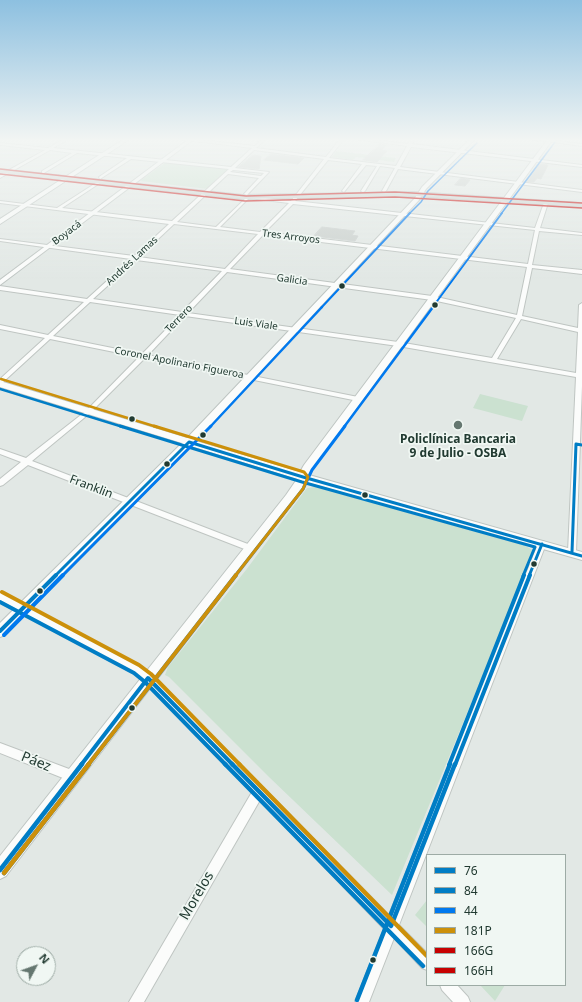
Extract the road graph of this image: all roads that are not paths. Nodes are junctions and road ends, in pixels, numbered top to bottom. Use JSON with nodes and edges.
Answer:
{"nodes":[{"id":1,"x":56,"y":186,"type":"edge"},
{"id":2,"x":91,"y":186,"type":"edge"},
{"id":3,"x":131,"y":186,"type":"edge"},
{"id":4,"x":149,"y":186,"type":"edge"},
{"id":5,"x":214,"y":186,"type":"edge"},
{"id":6,"x":256,"y":186,"type":"edge"},
{"id":7,"x":304,"y":186,"type":"edge"},
{"id":8,"x":349,"y":186,"type":"edge"},
{"id":9,"x":366,"y":186,"type":"edge"},
{"id":10,"x":387,"y":186,"type":"edge"},
{"id":11,"x":427,"y":186,"type":"edge"},
{"id":12,"x":516,"y":186,"type":"edge"},
{"id":13,"x":540,"y":186,"type":"edge"},
{"id":14,"x":363,"y":191,"type":"junction"},
{"id":15,"x":384,"y":191,"type":"junction"},
{"id":16,"x":582,"y":191,"type":"edge"},
{"id":17,"x":207,"y":192,"type":"junction"},
{"id":18,"x":344,"y":192,"type":"junction"},
{"id":19,"x":420,"y":193,"type":"junction"},
{"id":20,"x":297,"y":195,"type":"junction"},
{"id":21,"x":248,"y":196,"type":"junction"},
{"id":22,"x":506,"y":198,"type":"junction"},
{"id":23,"x":582,"y":201,"type":"edge"},
{"id":24,"x":0,"y":202,"type":"edge"},
{"id":25,"x":291,"y":203,"type":"junction"},
{"id":26,"x":546,"y":203,"type":"junction"},
{"id":27,"x":26,"y":205,"type":"junction"},
{"id":28,"x":582,"y":205,"type":"edge"},
{"id":29,"x":58,"y":209,"type":"junction"},
{"id":30,"x":93,"y":213,"type":"junction"},
{"id":31,"x":401,"y":216,"type":"junction"},
{"id":32,"x":0,"y":222,"type":"edge"},
{"id":33,"x":173,"y":223,"type":"junction"},
{"id":34,"x":487,"y":224,"type":"junction"},
{"id":35,"x":217,"y":228,"type":"junction"},
{"id":36,"x":537,"y":230,"type":"junction"},
{"id":37,"x":262,"y":233,"type":"junction"},
{"id":38,"x":582,"y":234,"type":"edge"},
{"id":39,"x":0,"y":240,"type":"edge"},
{"id":40,"x":49,"y":246,"type":"junction"},
{"id":41,"x":372,"y":247,"type":"junction"},
{"id":42,"x":135,"y":258,"type":"junction"},
{"id":43,"x":461,"y":258,"type":"junction"},
{"id":44,"x":531,"y":266,"type":"junction"},
{"id":45,"x":225,"y":270,"type":"junction"},
{"id":46,"x":582,"y":272,"type":"edge"},
{"id":47,"x":0,"y":283,"type":"edge"},
{"id":48,"x":336,"y":286,"type":"junction"},
{"id":49,"x":0,"y":288,"type":"edge"},
{"id":50,"x":432,"y":298,"type":"junction"},
{"id":51,"x":90,"y":300,"type":"junction"},
{"id":52,"x":582,"y":305,"type":"edge"},
{"id":53,"x":184,"y":314,"type":"junction"},
{"id":54,"x":520,"y":318,"type":"junction"},
{"id":55,"x":0,"y":327,"type":"edge"},
{"id":56,"x":295,"y":329,"type":"junction"},
{"id":57,"x":581,"y":331,"type":"edge"},
{"id":58,"x":49,"y":337,"type":"junction"},
{"id":59,"x":398,"y":344,"type":"junction"},
{"id":60,"x":143,"y":356,"type":"junction"},
{"id":61,"x":494,"y":360,"type":"junction"},
{"id":62,"x":580,"y":375,"type":"edge"},
{"id":63,"x":249,"y":378,"type":"junction"},
{"id":64,"x":0,"y":383,"type":"edge"},
{"id":65,"x":358,"y":399,"type":"junction"},
{"id":66,"x":88,"y":412,"type":"junction"},
{"id":67,"x":189,"y":442,"type":"junction"},
{"id":68,"x":579,"y":444,"type":"edge"},
{"id":69,"x":0,"y":452,"type":"edge"},
{"id":70,"x":26,"y":462,"type":"junction"},
{"id":71,"x":303,"y":477,"type":"junction"},
{"id":72,"x":0,"y":483,"type":"edge"},
{"id":73,"x":128,"y":502,"type":"junction"},
{"id":74,"x":542,"y":544,"type":"junction"},
{"id":75,"x":250,"y":548,"type":"junction"},
{"id":76,"x":577,"y":554,"type":"edge"},
{"id":77,"x":0,"y":596,"type":"edge"},
{"id":78,"x":23,"y":608,"type":"junction"},
{"id":79,"x":0,"y":631,"type":"edge"},
{"id":80,"x":148,"y":678,"type":"junction"},
{"id":81,"x":0,"y":748,"type":"edge"},
{"id":82,"x":73,"y":776,"type":"junction"},
{"id":83,"x":259,"y":791,"type":"junction"},
{"id":84,"x":0,"y":870,"type":"edge"},
{"id":85,"x":391,"y":926,"type":"junction"},
{"id":86,"x":426,"y":962,"type":"edge"},
{"id":87,"x":448,"y":986,"type":"edge"},
{"id":88,"x":136,"y":1002,"type":"edge"},
{"id":89,"x":362,"y":1002,"type":"edge"},
{"id":90,"x":463,"y":1002,"type":"edge"}],
"edges":[{"from":1,"to":27,"type":"street"},
{"from":2,"to":29,"type":"street"},
{"from":3,"to":30,"type":"street","name":"Boyacá"},
{"from":4,"to":17,"type":"main road"},
{"from":5,"to":17,"type":"street","name":"Andrés Lamas"},
{"from":6,"to":21,"type":"street"},
{"from":7,"to":20,"type":"street","name":"Terrero"},
{"from":8,"to":18,"type":"street"},
{"from":9,"to":14,"type":"street"},
{"from":10,"to":15,"type":"street"},
{"from":11,"to":19,"type":"street"},
{"from":12,"to":22,"type":"street"},
{"from":13,"to":16,"type":"street"},
{"from":14,"to":15,"type":"main road"},
{"from":14,"to":18,"type":"main road"},
{"from":15,"to":19,"type":"main road"},
{"from":17,"to":21,"type":"main road"},
{"from":17,"to":33,"type":"street","name":"Andrés Lamas"},
{"from":18,"to":20,"type":"main road"},
{"from":19,"to":20,"type":"main road"},
{"from":19,"to":22,"type":"main road"},
{"from":19,"to":31,"type":"street"},
{"from":20,"to":21,"type":"main road"},
{"from":20,"to":25,"type":"street","name":"Terrero"},
{"from":21,"to":25,"type":"street"},
{"from":21,"to":35,"type":"street"},
{"from":22,"to":23,"type":"main road"},
{"from":22,"to":26,"type":"main road"},
{"from":22,"to":34,"type":"street"},
{"from":24,"to":27,"type":"street","name":"Tres Arroyos"},
{"from":25,"to":31,"type":"street"},
{"from":25,"to":37,"type":"street","name":"Terrero"},
{"from":26,"to":28,"type":"main road"},
{"from":26,"to":36,"type":"street"},
{"from":27,"to":29,"type":"street","name":"Tres Arroyos"},
{"from":27,"to":32,"type":"street"},
{"from":29,"to":30,"type":"street","name":"Tres Arroyos"},
{"from":30,"to":33,"type":"street","name":"Tres Arroyos"},
{"from":30,"to":40,"type":"street","name":"Boyacá"},
{"from":31,"to":34,"type":"street"},
{"from":31,"to":41,"type":"street"},
{"from":33,"to":35,"type":"street","name":"Tres Arroyos"},
{"from":33,"to":42,"type":"street","name":"Andrés Lamas"},
{"from":34,"to":36,"type":"street"},
{"from":34,"to":43,"type":"street"},
{"from":35,"to":37,"type":"street","name":"Tres Arroyos"},
{"from":36,"to":38,"type":"street"},
{"from":36,"to":44,"type":"street"},
{"from":37,"to":41,"type":"street","name":"Tres Arroyos"},
{"from":37,"to":45,"type":"street","name":"Terrero"},
{"from":39,"to":40,"type":"street","name":"Galicia"},
{"from":40,"to":42,"type":"street","name":"Galicia"},
{"from":40,"to":47,"type":"street","name":"Boyacá"},
{"from":41,"to":43,"type":"street","name":"Tres Arroyos"},
{"from":41,"to":48,"type":"street"},
{"from":42,"to":45,"type":"street","name":"Galicia"},
{"from":42,"to":51,"type":"street","name":"Andrés Lamas"},
{"from":43,"to":44,"type":"street","name":"Tres Arroyos"},
{"from":43,"to":50,"type":"street"},
{"from":44,"to":46,"type":"street","name":"Tres Arroyos"},
{"from":44,"to":54,"type":"street"},
{"from":45,"to":48,"type":"street","name":"Galicia"},
{"from":45,"to":53,"type":"street","name":"Terrero"},
{"from":48,"to":50,"type":"street","name":"Galicia"},
{"from":48,"to":56,"type":"street"},
{"from":49,"to":51,"type":"street","name":"Luis Viale"},
{"from":50,"to":54,"type":"street","name":"Galicia"},
{"from":50,"to":59,"type":"street"},
{"from":51,"to":53,"type":"street","name":"Luis Viale"},
{"from":51,"to":58,"type":"street","name":"Andrés Lamas"},
{"from":52,"to":57,"type":"street"},
{"from":53,"to":56,"type":"street","name":"Luis Viale"},
{"from":53,"to":60,"type":"street","name":"Terrero"},
{"from":54,"to":57,"type":"street","name":"Galicia"},
{"from":54,"to":61,"type":"street"},
{"from":55,"to":58,"type":"street","name":"Coronel Apolinario Figueroa"},
{"from":56,"to":59,"type":"street","name":"Luis Viale"},
{"from":56,"to":63,"type":"street"},
{"from":57,"to":62,"type":"street"},
{"from":58,"to":60,"type":"street","name":"Coronel Apolinario Figueroa"},
{"from":58,"to":64,"type":"street","name":"Andrés Lamas"},
{"from":59,"to":61,"type":"street","name":"Luis Viale"},
{"from":59,"to":65,"type":"street"},
{"from":60,"to":63,"type":"street","name":"Coronel Apolinario Figueroa"},
{"from":60,"to":66,"type":"street","name":"Terrero"},
{"from":61,"to":62,"type":"street","name":"Luis Viale"},
{"from":62,"to":68,"type":"street"},
{"from":63,"to":65,"type":"street","name":"Coronel Apolinario Figueroa"},
{"from":63,"to":67,"type":"street"},
{"from":64,"to":66,"type":"street"},
{"from":65,"to":71,"type":"street"},
{"from":66,"to":67,"type":"street"},
{"from":66,"to":70,"type":"street","name":"Terrero"},
{"from":67,"to":71,"type":"street"},
{"from":67,"to":73,"type":"street"},
{"from":68,"to":76,"type":"street"},
{"from":69,"to":70,"type":"street","name":"Franklin"},
{"from":70,"to":72,"type":"street","name":"Terrero"},
{"from":70,"to":73,"type":"street","name":"Franklin"},
{"from":71,"to":74,"type":"street"},
{"from":71,"to":75,"type":"street"},
{"from":73,"to":75,"type":"street","name":"Franklin"},
{"from":73,"to":78,"type":"street"},
{"from":74,"to":76,"type":"street"},
{"from":74,"to":85,"type":"street"},
{"from":75,"to":80,"type":"street"},
{"from":77,"to":78,"type":"street"},
{"from":78,"to":79,"type":"street"},
{"from":78,"to":80,"type":"street"},
{"from":80,"to":82,"type":"street"},
{"from":80,"to":83,"type":"street"},
{"from":81,"to":82,"type":"street","name":"Páez"},
{"from":82,"to":84,"type":"street"},
{"from":83,"to":85,"type":"street"},
{"from":83,"to":88,"type":"street","name":"Morelos"},
{"from":85,"to":86,"type":"street"},
{"from":85,"to":89,"type":"street"},
{"from":87,"to":90,"type":"street"}]}
